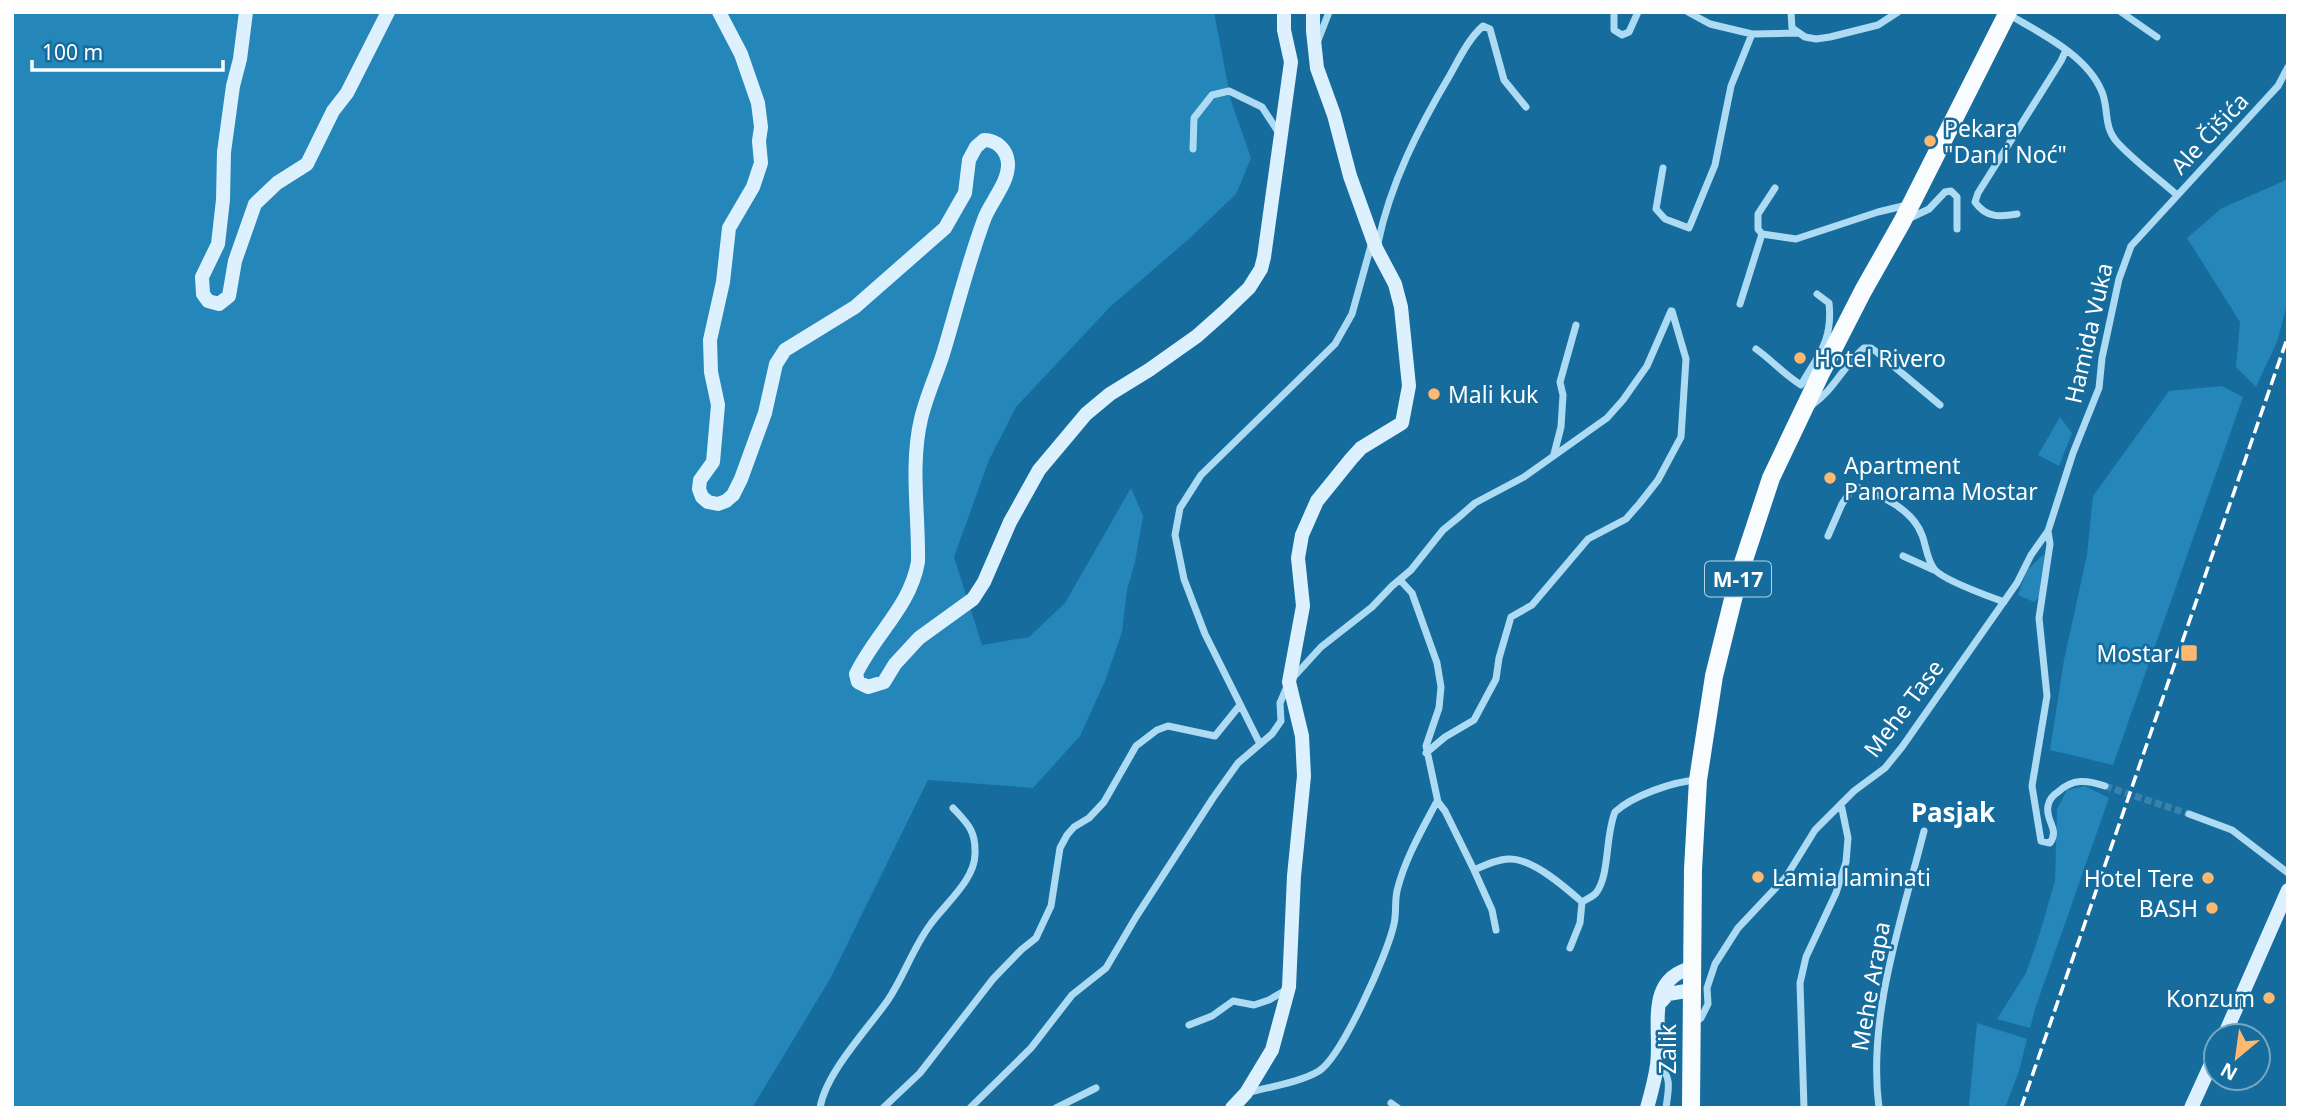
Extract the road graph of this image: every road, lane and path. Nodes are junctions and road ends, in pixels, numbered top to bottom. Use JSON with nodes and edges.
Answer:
{"nodes":[{"id":1,"x":246,"y":12,"type":"edge"},
{"id":2,"x":387,"y":12,"type":"edge"},
{"id":3,"x":719,"y":12,"type":"edge"},
{"id":4,"x":1284,"y":12,"type":"edge"},
{"id":5,"x":1313,"y":12,"type":"edge"},
{"id":6,"x":1329,"y":12,"type":"edge"},
{"id":7,"x":1614,"y":12,"type":"edge"},
{"id":8,"x":1638,"y":12,"type":"edge"},
{"id":9,"x":1688,"y":12,"type":"edge"},
{"id":10,"x":1791,"y":12,"type":"edge"},
{"id":11,"x":1898,"y":12,"type":"edge"},
{"id":12,"x":2121,"y":12,"type":"edge"},
{"id":13,"x":2008,"y":13,"type":"edge"},
{"id":14,"x":1798,"y":33,"type":"junction"},
{"id":15,"x":1752,"y":34,"type":"junction"},
{"id":16,"x":2157,"y":37,"type":"dead end"},
{"id":17,"x":1314,"y":50,"type":"junction"},
{"id":18,"x":2066,"y":50,"type":"junction"},
{"id":19,"x":2288,"y":67,"type":"edge"},
{"id":20,"x":1526,"y":107,"type":"dead end"},
{"id":21,"x":1281,"y":140,"type":"junction"},
{"id":22,"x":1193,"y":149,"type":"dead end"},
{"id":23,"x":1663,"y":168,"type":"dead end"},
{"id":24,"x":1775,"y":188,"type":"dead end"},
{"id":25,"x":2177,"y":195,"type":"junction"},
{"id":26,"x":1911,"y":203,"type":"junction"},
{"id":27,"x":2017,"y":214,"type":"dead end"},
{"id":28,"x":2153,"y":221,"type":"joint"},
{"id":29,"x":1902,"y":222,"type":"junction"},
{"id":30,"x":1956,"y":229,"type":"dead end"},
{"id":31,"x":1762,"y":234,"type":"junction"},
{"id":32,"x":1375,"y":243,"type":"junction"},
{"id":33,"x":1817,"y":294,"type":"dead end"},
{"id":34,"x":1741,"y":304,"type":"dead end"},
{"id":35,"x":1576,"y":324,"type":"dead end"},
{"id":36,"x":1835,"y":332,"type":"junction"},
{"id":37,"x":1756,"y":349,"type":"dead end"},
{"id":38,"x":1940,"y":405,"type":"dead end"},
{"id":39,"x":1803,"y":411,"type":"junction"},
{"id":40,"x":1553,"y":455,"type":"junction"},
{"id":41,"x":2048,"y":531,"type":"junction"},
{"id":42,"x":1828,"y":536,"type":"dead end"},
{"id":43,"x":1903,"y":556,"type":"dead end"},
{"id":44,"x":1935,"y":570,"type":"junction"},
{"id":45,"x":1400,"y":580,"type":"junction"},
{"id":46,"x":2002,"y":606,"type":"junction"},
{"id":47,"x":1289,"y":682,"type":"junction"},
{"id":48,"x":1240,"y":705,"type":"junction"},
{"id":49,"x":1260,"y":744,"type":"junction"},
{"id":50,"x":1426,"y":753,"type":"junction"},
{"id":51,"x":1698,"y":780,"type":"junction"},
{"id":52,"x":2105,"y":786,"type":"tunnel mouth"},
{"id":53,"x":1438,"y":802,"type":"junction"},
{"id":54,"x":1841,"y":804,"type":"junction"},
{"id":55,"x":954,"y":808,"type":"dead end"},
{"id":56,"x":2189,"y":814,"type":"tunnel mouth"},
{"id":57,"x":1924,"y":831,"type":"dead end"},
{"id":58,"x":1475,"y":870,"type":"junction"},
{"id":59,"x":2288,"y":873,"type":"edge"},
{"id":60,"x":2288,"y":890,"type":"edge"},
{"id":61,"x":1582,"y":902,"type":"junction"},
{"id":62,"x":1496,"y":930,"type":"dead end"},
{"id":63,"x":1570,"y":948,"type":"dead end"},
{"id":64,"x":1692,"y":968,"type":"junction"},
{"id":65,"x":1289,"y":987,"type":"junction"},
{"id":66,"x":1692,"y":990,"type":"junction"},
{"id":67,"x":1658,"y":1005,"type":"junction"},
{"id":68,"x":2230,"y":1022,"type":"edge"},
{"id":69,"x":1189,"y":1025,"type":"dead end"},
{"id":70,"x":1692,"y":1025,"type":"junction"},
{"id":71,"x":1657,"y":1064,"type":"junction"},
{"id":72,"x":2202,"y":1084,"type":"edge"},
{"id":73,"x":1096,"y":1088,"type":"dead end"},
{"id":74,"x":1246,"y":1093,"type":"junction"},
{"id":75,"x":1391,"y":1103,"type":"dead end"},
{"id":76,"x":820,"y":1108,"type":"edge"},
{"id":77,"x":883,"y":1108,"type":"edge"},
{"id":78,"x":970,"y":1108,"type":"edge"},
{"id":79,"x":1056,"y":1108,"type":"edge"},
{"id":80,"x":1232,"y":1108,"type":"edge"},
{"id":81,"x":1398,"y":1108,"type":"edge"},
{"id":82,"x":1647,"y":1108,"type":"edge"},
{"id":83,"x":1666,"y":1108,"type":"edge"},
{"id":84,"x":1691,"y":1108,"type":"edge"},
{"id":85,"x":1804,"y":1108,"type":"edge"},
{"id":86,"x":1878,"y":1108,"type":"edge"},
{"id":87,"x":2191,"y":1108,"type":"edge"}],
"edges":[{"from":1,"to":2,"type":"street"},
{"from":3,"to":21,"type":"street"},
{"from":4,"to":21,"type":"street"},
{"from":5,"to":17,"type":"street"},
{"from":6,"to":17,"type":"street"},
{"from":7,"to":8,"type":"street"},
{"from":9,"to":15,"type":"street"},
{"from":10,"to":14,"type":"street"},
{"from":11,"to":14,"type":"street"},
{"from":12,"to":16,"type":"street"},
{"from":13,"to":18,"type":"street"},
{"from":13,"to":26,"type":"main road","number":"M-17"},
{"from":14,"to":15,"type":"street"},
{"from":15,"to":23,"type":"street"},
{"from":17,"to":32,"type":"street"},
{"from":18,"to":25,"type":"street"},
{"from":18,"to":27,"type":"street"},
{"from":19,"to":25,"type":"street","name":"Ale Čišića"},
{"from":20,"to":32,"type":"street"},
{"from":21,"to":22,"type":"street"},
{"from":24,"to":31,"type":"street"},
{"from":25,"to":28,"type":"street","name":"Ale Čišića"},
{"from":26,"to":29,"type":"main road","number":"M-17"},
{"from":26,"to":31,"type":"street"},
{"from":28,"to":41,"type":"street","name":"Hamida Vuka"},
{"from":29,"to":30,"type":"street"},
{"from":29,"to":36,"type":"main road","number":"M-17"},
{"from":31,"to":34,"type":"street"},
{"from":32,"to":47,"type":"street"},
{"from":32,"to":48,"type":"street"},
{"from":33,"to":36,"type":"street"},
{"from":35,"to":40,"type":"street"},
{"from":36,"to":37,"type":"street"},
{"from":36,"to":39,"type":"main road","number":"M-17"},
{"from":38,"to":39,"type":"street"},
{"from":39,"to":51,"type":"main road","number":"M-17"},
{"from":40,"to":45,"type":"street"},
{"from":40,"to":50,"type":"street"},
{"from":41,"to":46,"type":"street","name":"Hamida Vuka"},
{"from":41,"to":52,"type":"street"},
{"from":42,"to":44,"type":"street"},
{"from":43,"to":44,"type":"street"},
{"from":44,"to":46,"type":"street"},
{"from":45,"to":47,"type":"street"},
{"from":45,"to":50,"type":"street"},
{"from":46,"to":54,"type":"street","name":"Mehe Tase"},
{"from":47,"to":49,"type":"street"},
{"from":47,"to":65,"type":"street"},
{"from":48,"to":49,"type":"street"},
{"from":48,"to":77,"type":"street"},
{"from":49,"to":78,"type":"street"},
{"from":50,"to":53,"type":"street"},
{"from":51,"to":61,"type":"street"},
{"from":51,"to":64,"type":"main road","number":"M-17"},
{"from":53,"to":58,"type":"street"},
{"from":53,"to":74,"type":"street"},
{"from":54,"to":70,"type":"street","name":"Mehe Tase"},
{"from":54,"to":85,"type":"street"},
{"from":55,"to":76,"type":"street"},
{"from":56,"to":59,"type":"street"},
{"from":57,"to":86,"type":"street","name":"Mehe Arapa"},
{"from":58,"to":61,"type":"street"},
{"from":58,"to":62,"type":"street"},
{"from":60,"to":68,"type":"street"},
{"from":61,"to":63,"type":"street"},
{"from":64,"to":66,"type":"main road","number":"M-17"},
{"from":64,"to":67,"type":"street"},
{"from":65,"to":69,"type":"street"},
{"from":65,"to":74,"type":"street"},
{"from":66,"to":67,"type":"street"},
{"from":66,"to":70,"type":"main road","name":"Zalik","number":"M-17"},
{"from":67,"to":71,"type":"street"},
{"from":70,"to":84,"type":"main road","name":"Zalik","number":"M-17"},
{"from":71,"to":82,"type":"street"},
{"from":71,"to":83,"type":"street"},
{"from":72,"to":87,"type":"street"},
{"from":73,"to":79,"type":"street"},
{"from":74,"to":80,"type":"street"},
{"from":75,"to":81,"type":"street"}]}
